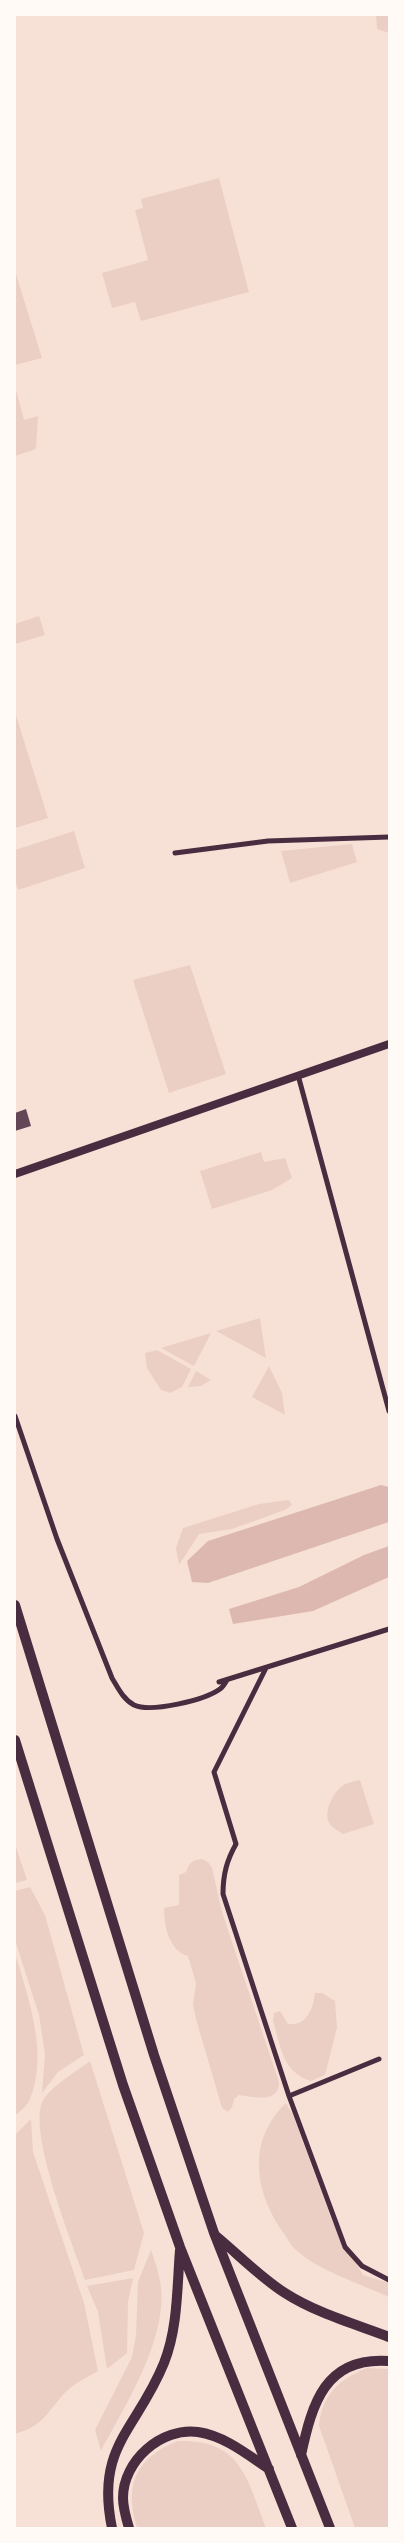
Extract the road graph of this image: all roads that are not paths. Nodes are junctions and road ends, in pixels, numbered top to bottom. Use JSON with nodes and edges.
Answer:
{"nodes":[{"id":1,"x":389,"y":836,"type":"edge"},
{"id":2,"x":176,"y":853,"type":"dead end"},
{"id":3,"x":389,"y":1044,"type":"edge"},
{"id":4,"x":298,"y":1075,"type":"junction"},
{"id":5,"x":15,"y":1174,"type":"edge"},
{"id":6,"x":389,"y":1411,"type":"edge"},
{"id":7,"x":15,"y":1416,"type":"edge"},
{"id":8,"x":15,"y":1605,"type":"edge"},
{"id":9,"x":389,"y":1629,"type":"edge"},
{"id":10,"x":266,"y":1668,"type":"junction"},
{"id":11,"x":227,"y":1680,"type":"junction"},
{"id":12,"x":219,"y":1682,"type":"dead end"},
{"id":13,"x":15,"y":1740,"type":"edge"},
{"id":14,"x":379,"y":2059,"type":"dead end"},
{"id":15,"x":289,"y":2096,"type":"junction"},
{"id":16,"x":214,"y":2233,"type":"junction"},
{"id":17,"x":180,"y":2247,"type":"junction"},
{"id":18,"x":389,"y":2280,"type":"edge"},
{"id":19,"x":389,"y":2337,"type":"edge"},
{"id":20,"x":389,"y":2361,"type":"edge"},
{"id":21,"x":301,"y":2456,"type":"junction"},
{"id":22,"x":269,"y":2469,"type":"junction"},
{"id":23,"x":112,"y":2528,"type":"edge"},
{"id":24,"x":129,"y":2528,"type":"edge"},
{"id":25,"x":292,"y":2528,"type":"edge"},
{"id":26,"x":330,"y":2528,"type":"edge"}],
"edges":[{"from":1,"to":2,"type":"street"},
{"from":3,"to":4,"type":"street"},
{"from":4,"to":5,"type":"street"},
{"from":4,"to":6,"type":"street"},
{"from":7,"to":11,"type":"street"},
{"from":8,"to":16,"type":"main road"},
{"from":9,"to":10,"type":"street"},
{"from":10,"to":11,"type":"street"},
{"from":10,"to":15,"type":"street"},
{"from":11,"to":12,"type":"street"},
{"from":13,"to":17,"type":"main road"},
{"from":14,"to":15,"type":"street"},
{"from":15,"to":18,"type":"street"},
{"from":16,"to":19,"type":"main road"},
{"from":16,"to":21,"type":"main road"},
{"from":17,"to":22,"type":"main road"},
{"from":17,"to":23,"type":"main road"},
{"from":20,"to":21,"type":"main road"},
{"from":21,"to":26,"type":"main road"},
{"from":22,"to":24,"type":"main road"},
{"from":22,"to":25,"type":"main road"}]}
